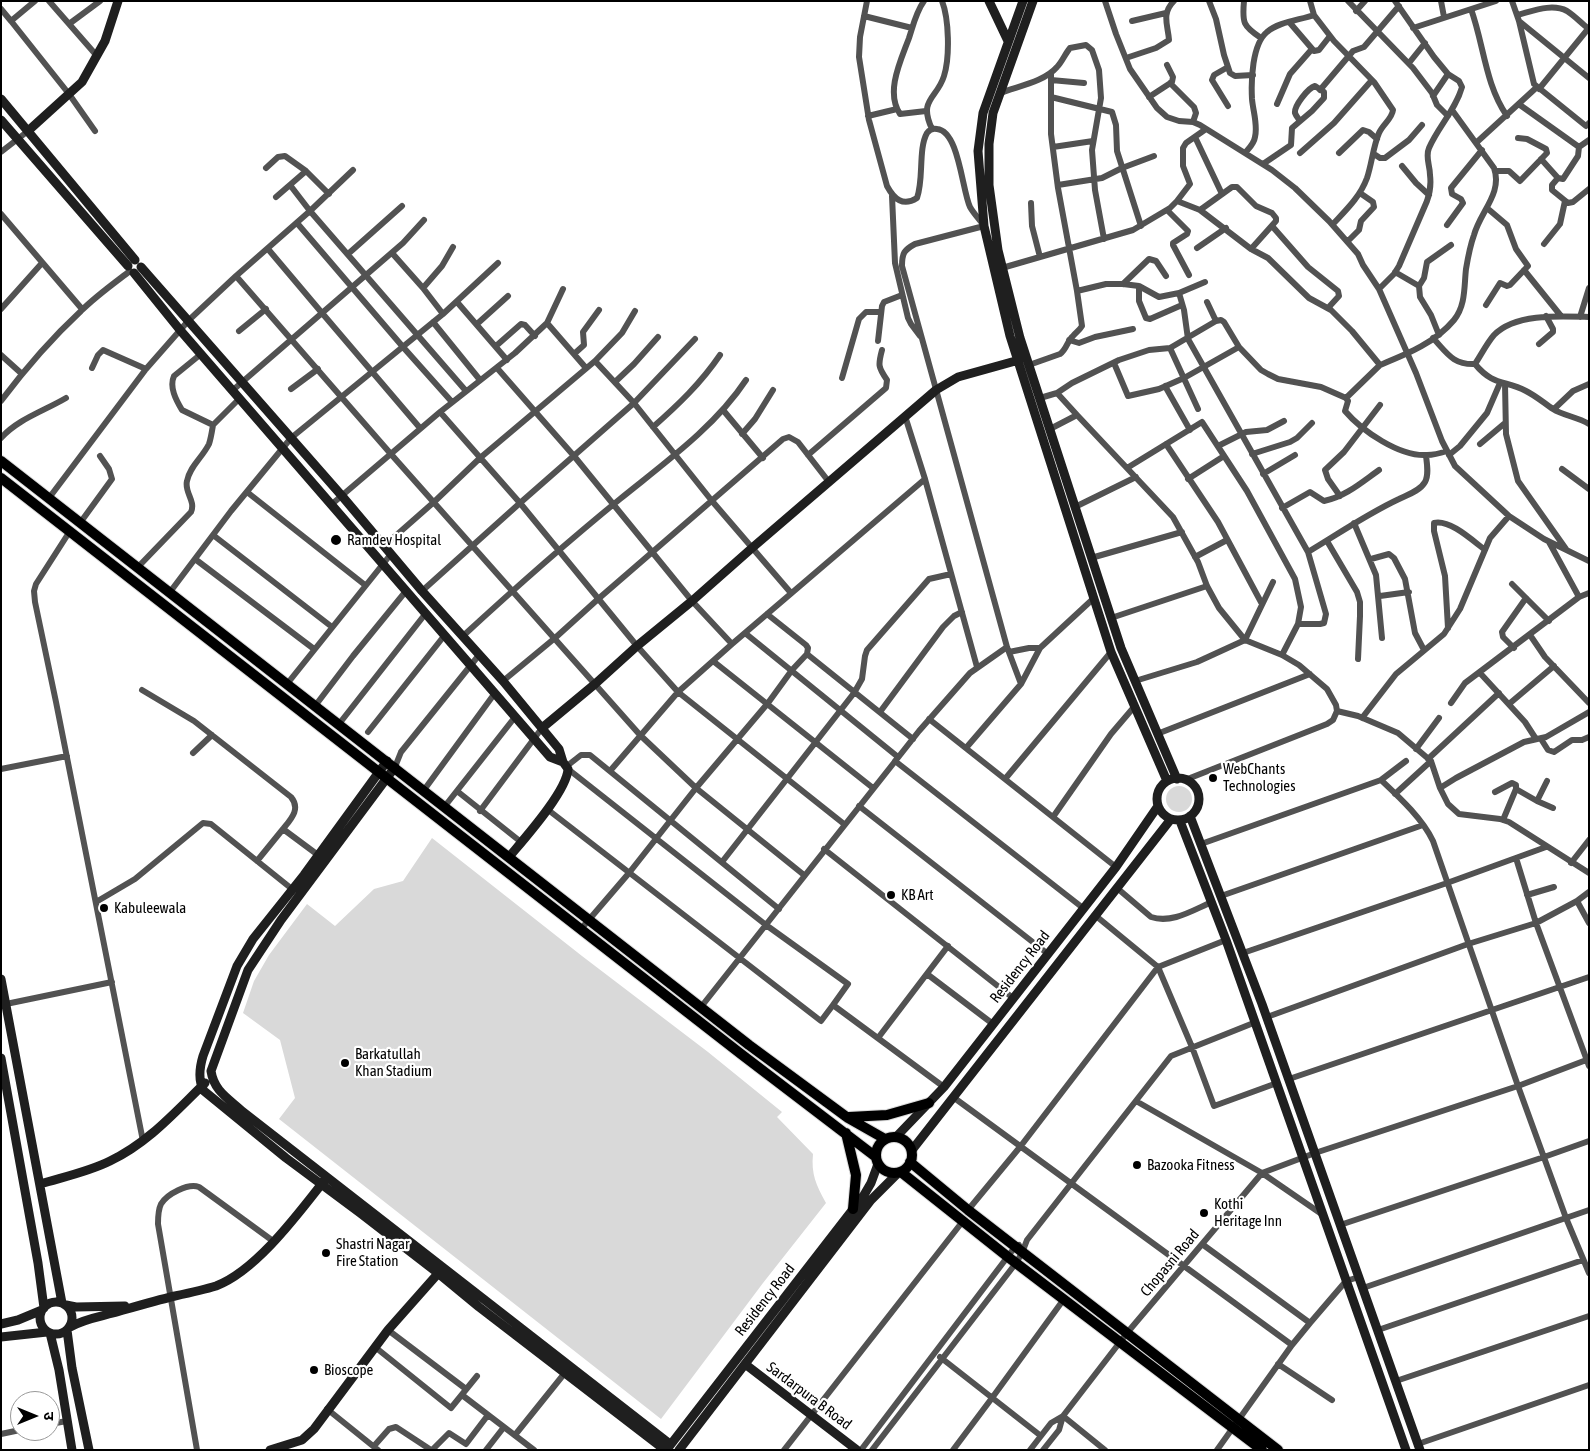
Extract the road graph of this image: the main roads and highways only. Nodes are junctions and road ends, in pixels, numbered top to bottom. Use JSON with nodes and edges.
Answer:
{"nodes":[{"id":1,"x":1,"y":461,"type":"edge"},
{"id":2,"x":1,"y":478,"type":"edge"},
{"id":3,"x":929,"y":1103,"type":"road end"},
{"id":4,"x":848,"y":1118,"type":"junction"},
{"id":5,"x":846,"y":1133,"type":"junction"},
{"id":6,"x":885,"y":1139,"type":"junction"},
{"id":7,"x":877,"y":1160,"type":"junction"},
{"id":8,"x":910,"y":1162,"type":"junction"},
{"id":9,"x":899,"y":1172,"type":"junction"},
{"id":10,"x":853,"y":1209,"type":"road end"},
{"id":11,"x":1236,"y":1423,"type":"junction"},
{"id":12,"x":1262,"y":1450,"type":"edge"},
{"id":13,"x":1278,"y":1450,"type":"edge"}],
"edges":[{"from":1,"to":4,"type":"main road"},
{"from":2,"to":5,"type":"main road"},
{"from":3,"to":4,"type":"main road"},
{"from":4,"to":6,"type":"main road"},
{"from":5,"to":7,"type":"main road"},
{"from":5,"to":10,"type":"main road"},
{"from":6,"to":7,"type":"main road"},
{"from":6,"to":8,"type":"main road"},
{"from":7,"to":9,"type":"main road"},
{"from":8,"to":9,"type":"main road"},
{"from":8,"to":11,"type":"main road"},
{"from":9,"to":11,"type":"main road"},
{"from":11,"to":12,"type":"main road"},
{"from":11,"to":13,"type":"main road"}]}
